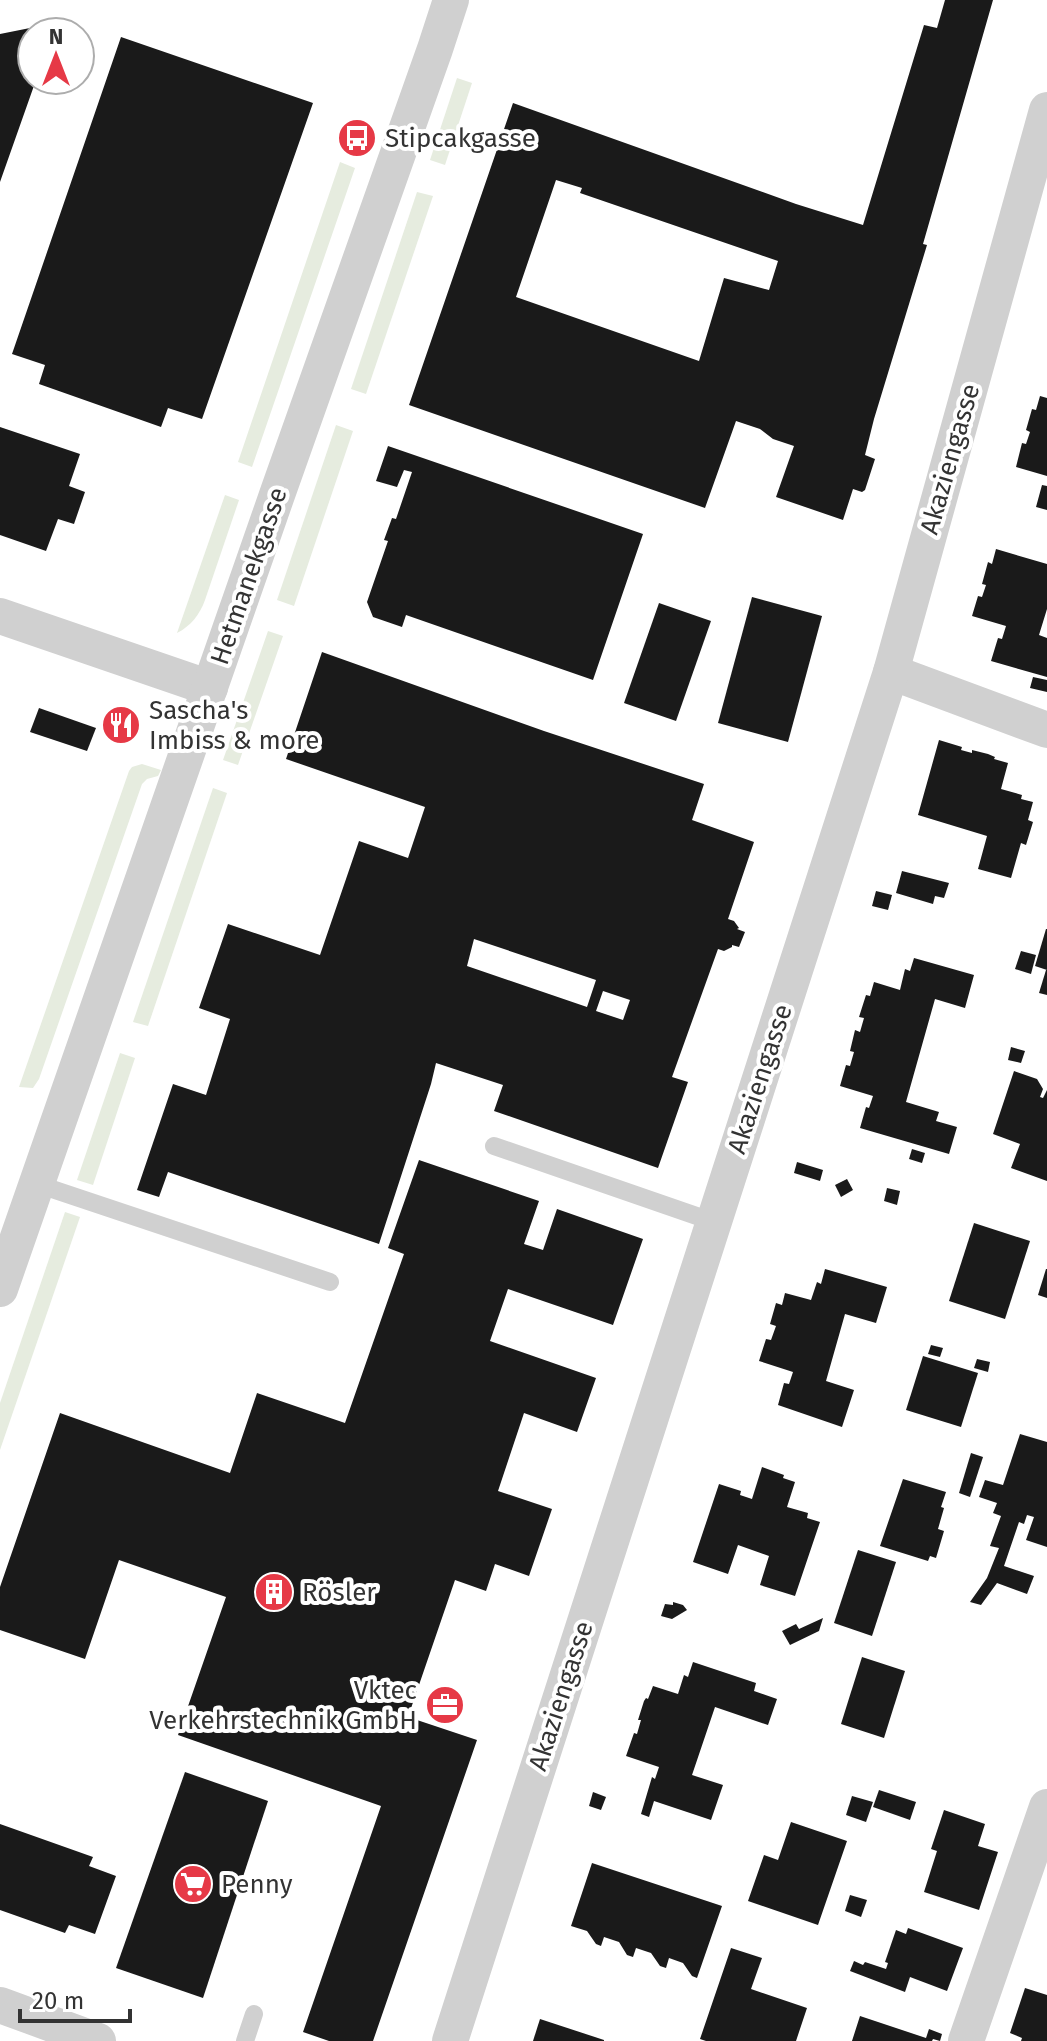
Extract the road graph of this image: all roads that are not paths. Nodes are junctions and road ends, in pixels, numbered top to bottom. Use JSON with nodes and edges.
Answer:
{"nodes":[{"id":1,"x":451,"y":0,"type":"edge"},
{"id":2,"x":1047,"y":110,"type":"edge"},
{"id":3,"x":0,"y":616,"type":"edge"},
{"id":4,"x":891,"y":672,"type":"junction"},
{"id":5,"x":210,"y":688,"type":"junction"},
{"id":6,"x":1047,"y":730,"type":"edge"},
{"id":7,"x":494,"y":1146,"type":"dead end"},
{"id":8,"x":37,"y":1184,"type":"junction"},
{"id":9,"x":714,"y":1222,"type":"junction"},
{"id":10,"x":330,"y":1282,"type":"dead end"},
{"id":11,"x":0,"y":1289,"type":"edge"},
{"id":12,"x":1047,"y":1807,"type":"edge"},
{"id":13,"x":0,"y":2005,"type":"edge"},
{"id":14,"x":254,"y":2014,"type":"dead end"},
{"id":15,"x":98,"y":2041,"type":"edge"},
{"id":16,"x":245,"y":2041,"type":"edge"},
{"id":17,"x":450,"y":2041,"type":"edge"},
{"id":18,"x":966,"y":2041,"type":"edge"}],
"edges":[{"from":1,"to":5,"type":"street","name":"Hetmanekgasse"},
{"from":2,"to":4,"type":"street","name":"Akaziengasse"},
{"from":3,"to":5,"type":"street"},
{"from":4,"to":6,"type":"street"},
{"from":4,"to":9,"type":"street","name":"Akaziengasse"},
{"from":5,"to":8,"type":"street","name":"Hetmanekgasse"},
{"from":7,"to":9,"type":"lane"},
{"from":8,"to":10,"type":"lane"},
{"from":8,"to":11,"type":"street","name":"Hetmanekgasse"},
{"from":9,"to":17,"type":"street","name":"Akaziengasse"},
{"from":12,"to":18,"type":"street"},
{"from":13,"to":15,"type":"street"},
{"from":14,"to":16,"type":"lane"}]}
